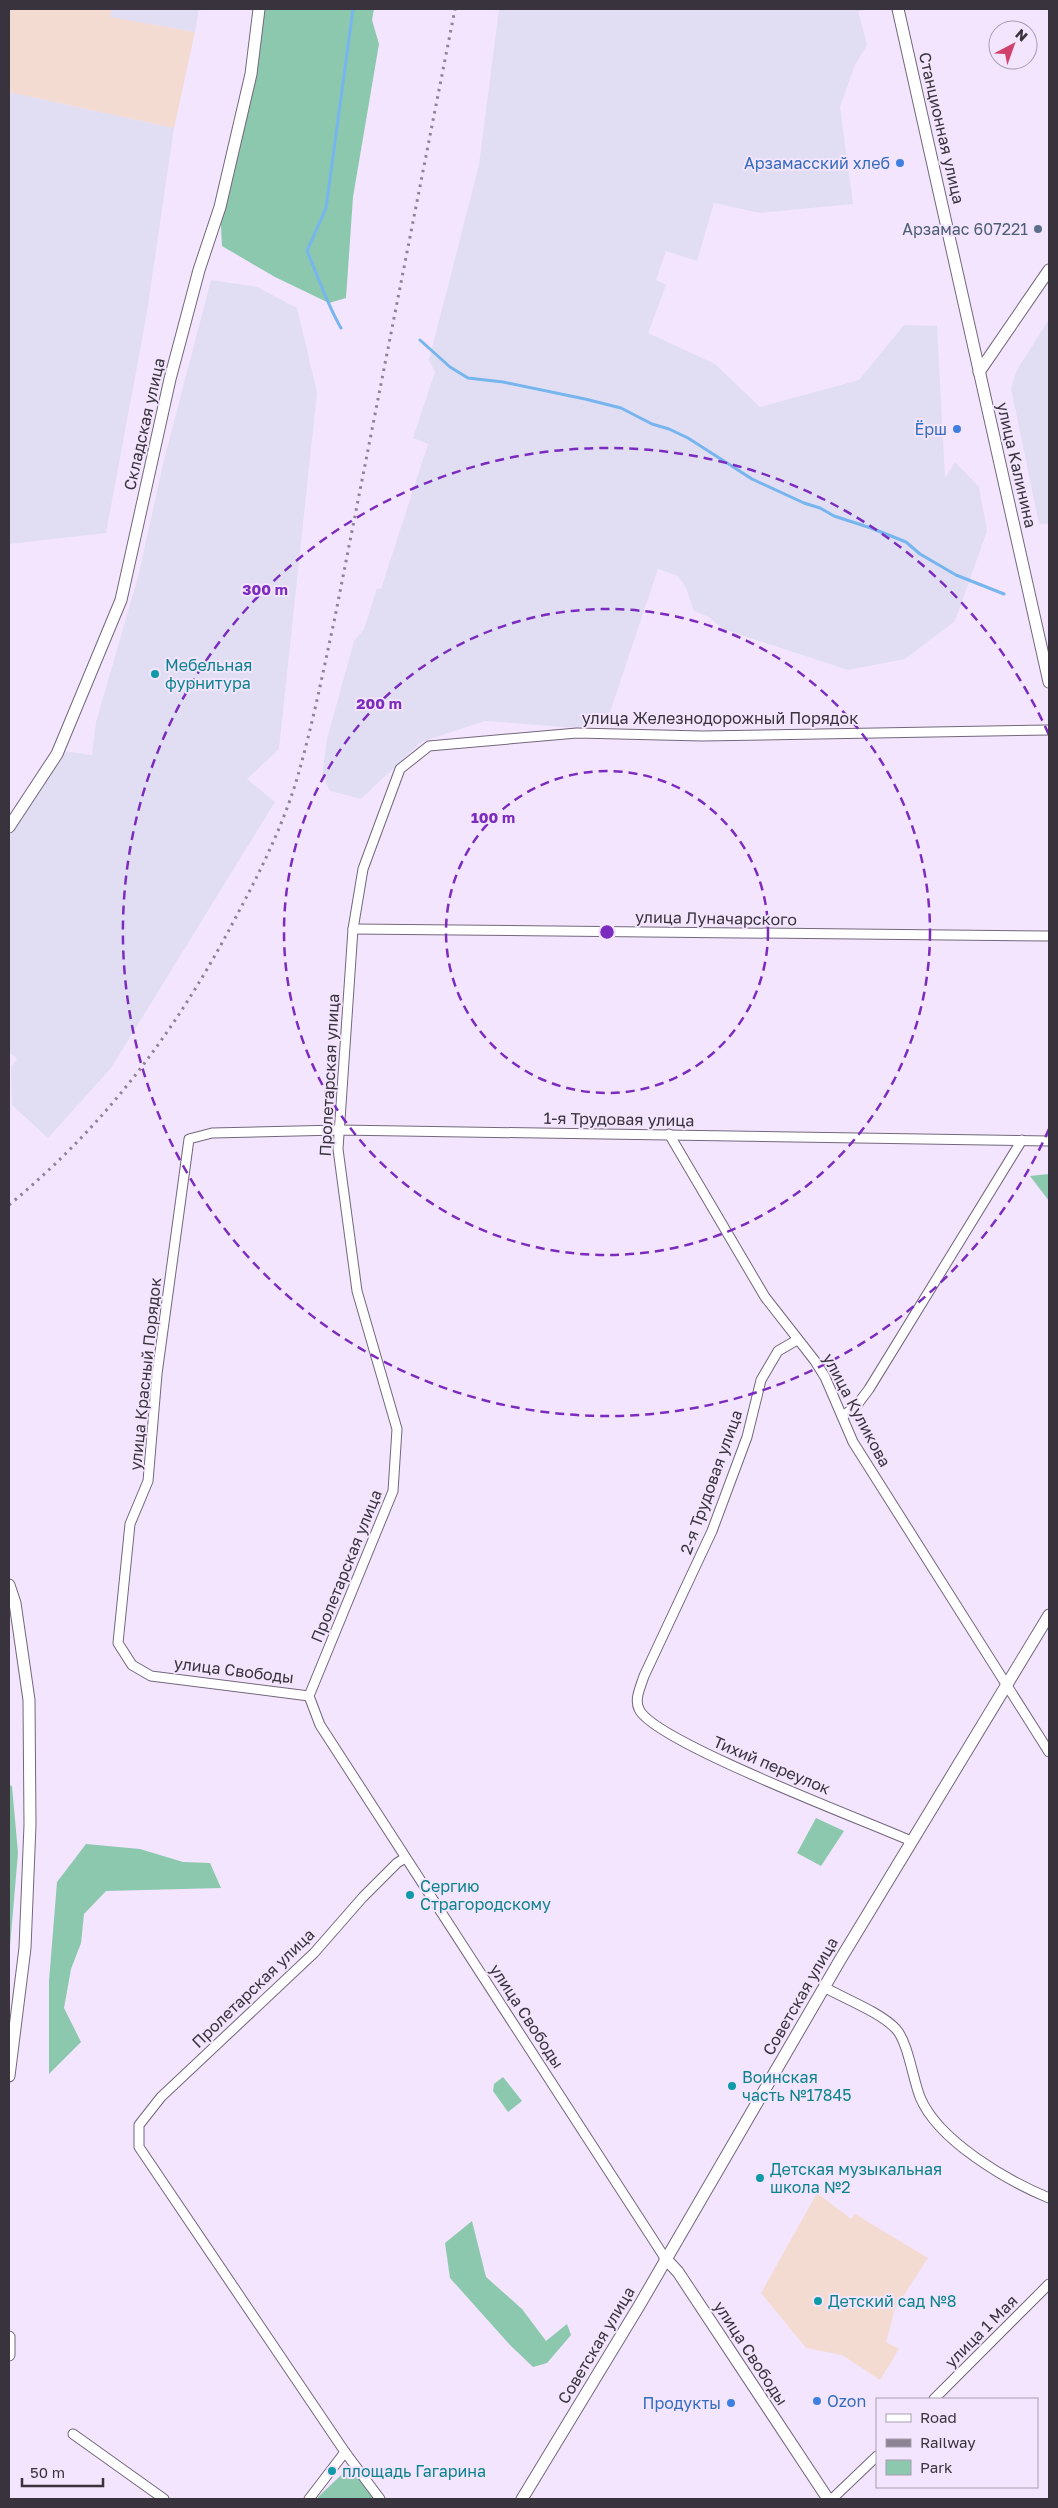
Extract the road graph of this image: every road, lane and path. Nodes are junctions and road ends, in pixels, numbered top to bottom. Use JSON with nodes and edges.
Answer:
{"nodes":[{"id":1,"x":259,"y":9,"type":"edge"},
{"id":2,"x":898,"y":9,"type":"edge"},
{"id":3,"x":1049,"y":270,"type":"edge"},
{"id":4,"x":979,"y":372,"type":"junction"},
{"id":5,"x":1049,"y":682,"type":"edge"},
{"id":6,"x":1049,"y":730,"type":"edge"},
{"id":7,"x":400,"y":770,"type":"joint"},
{"id":8,"x":9,"y":827,"type":"edge"},
{"id":9,"x":353,"y":929,"type":"junction"},
{"id":10,"x":1049,"y":936,"type":"edge"},
{"id":11,"x":339,"y":1130,"type":"junction"},
{"id":12,"x":669,"y":1134,"type":"junction"},
{"id":13,"x":189,"y":1138,"type":"joint"},
{"id":14,"x":1022,"y":1140,"type":"junction"},
{"id":15,"x":1049,"y":1141,"type":"edge"},
{"id":16,"x":797,"y":1340,"type":"junction"},
{"id":17,"x":843,"y":1416,"type":"junction"},
{"id":18,"x":9,"y":1585,"type":"edge"},
{"id":19,"x":1049,"y":1615,"type":"edge"},
{"id":20,"x":132,"y":1665,"type":"joint"},
{"id":21,"x":1007,"y":1685,"type":"junction"},
{"id":22,"x":309,"y":1696,"type":"junction"},
{"id":23,"x":637,"y":1698,"type":"joint"},
{"id":24,"x":1049,"y":1752,"type":"edge"},
{"id":25,"x":911,"y":1841,"type":"junction"},
{"id":26,"x":405,"y":1858,"type":"junction"},
{"id":27,"x":824,"y":1987,"type":"junction"},
{"id":28,"x":9,"y":2076,"type":"edge"},
{"id":29,"x":1049,"y":2198,"type":"edge"},
{"id":30,"x":665,"y":2258,"type":"junction"},
{"id":31,"x":1049,"y":2284,"type":"edge"},
{"id":32,"x":9,"y":2337,"type":"edge"},
{"id":33,"x":9,"y":2355,"type":"edge"},
{"id":34,"x":935,"y":2398,"type":"edge"},
{"id":35,"x":73,"y":2434,"type":"dead end"},
{"id":36,"x":345,"y":2452,"type":"junction"},
{"id":37,"x":876,"y":2457,"type":"edge"},
{"id":38,"x":164,"y":2499,"type":"edge"},
{"id":39,"x":308,"y":2499,"type":"edge"},
{"id":40,"x":380,"y":2499,"type":"edge"},
{"id":41,"x":522,"y":2499,"type":"edge"},
{"id":42,"x":828,"y":2499,"type":"edge"},
{"id":43,"x":832,"y":2499,"type":"edge"}],
"edges":[{"from":1,"to":8,"type":"street","name":"Складская улица"},
{"from":2,"to":4,"type":"street","name":"Станционная улица"},
{"from":3,"to":4,"type":"street"},
{"from":4,"to":5,"type":"street","name":"улица Калинина"},
{"from":6,"to":7,"type":"street","name":"улица Железнодорожный Порядок"},
{"from":7,"to":9,"type":"street","name":"Пролетарская улица"},
{"from":9,"to":10,"type":"street","name":"улица Луначарского"},
{"from":9,"to":11,"type":"street","name":"Пролетарская улица"},
{"from":11,"to":12,"type":"street","name":"1-я Трудовая улица"},
{"from":11,"to":13,"type":"street","name":"1-я Трудовая улица"},
{"from":11,"to":22,"type":"street","name":"Пролетарская улица"},
{"from":12,"to":14,"type":"street","name":"1-я Трудовая улица"},
{"from":12,"to":16,"type":"street","name":"улица Куликова"},
{"from":13,"to":20,"type":"street","name":"улица Красный Порядок"},
{"from":14,"to":15,"type":"street","name":"1-я Трудовая улица"},
{"from":14,"to":17,"type":"street"},
{"from":16,"to":17,"type":"street","name":"улица Куликова"},
{"from":16,"to":23,"type":"street","name":"2-я Трудовая улица"},
{"from":17,"to":21,"type":"street","name":"улица Куликова"},
{"from":18,"to":28,"type":"street"},
{"from":19,"to":21,"type":"street","name":"Советская улица"},
{"from":20,"to":22,"type":"street","name":"улица Свободы"},
{"from":21,"to":24,"type":"street","name":"улица Куликова"},
{"from":21,"to":25,"type":"street","name":"Советская улица"},
{"from":22,"to":26,"type":"street","name":"улица Свободы"},
{"from":23,"to":25,"type":"street","name":"Тихий переулок"},
{"from":25,"to":27,"type":"street","name":"Советская улица"},
{"from":26,"to":30,"type":"street","name":"улица Свободы"},
{"from":26,"to":36,"type":"street","name":"Пролетарская улица"},
{"from":27,"to":29,"type":"street"},
{"from":27,"to":30,"type":"street","name":"Советская улица"},
{"from":30,"to":41,"type":"street","name":"Советская улица"},
{"from":30,"to":42,"type":"street","name":"улица Свободы"},
{"from":31,"to":34,"type":"street","name":"улица 1 Мая"},
{"from":32,"to":33,"type":"street"},
{"from":35,"to":38,"type":"street"},
{"from":36,"to":39,"type":"street"},
{"from":36,"to":40,"type":"street"},
{"from":37,"to":43,"type":"street"}]}
